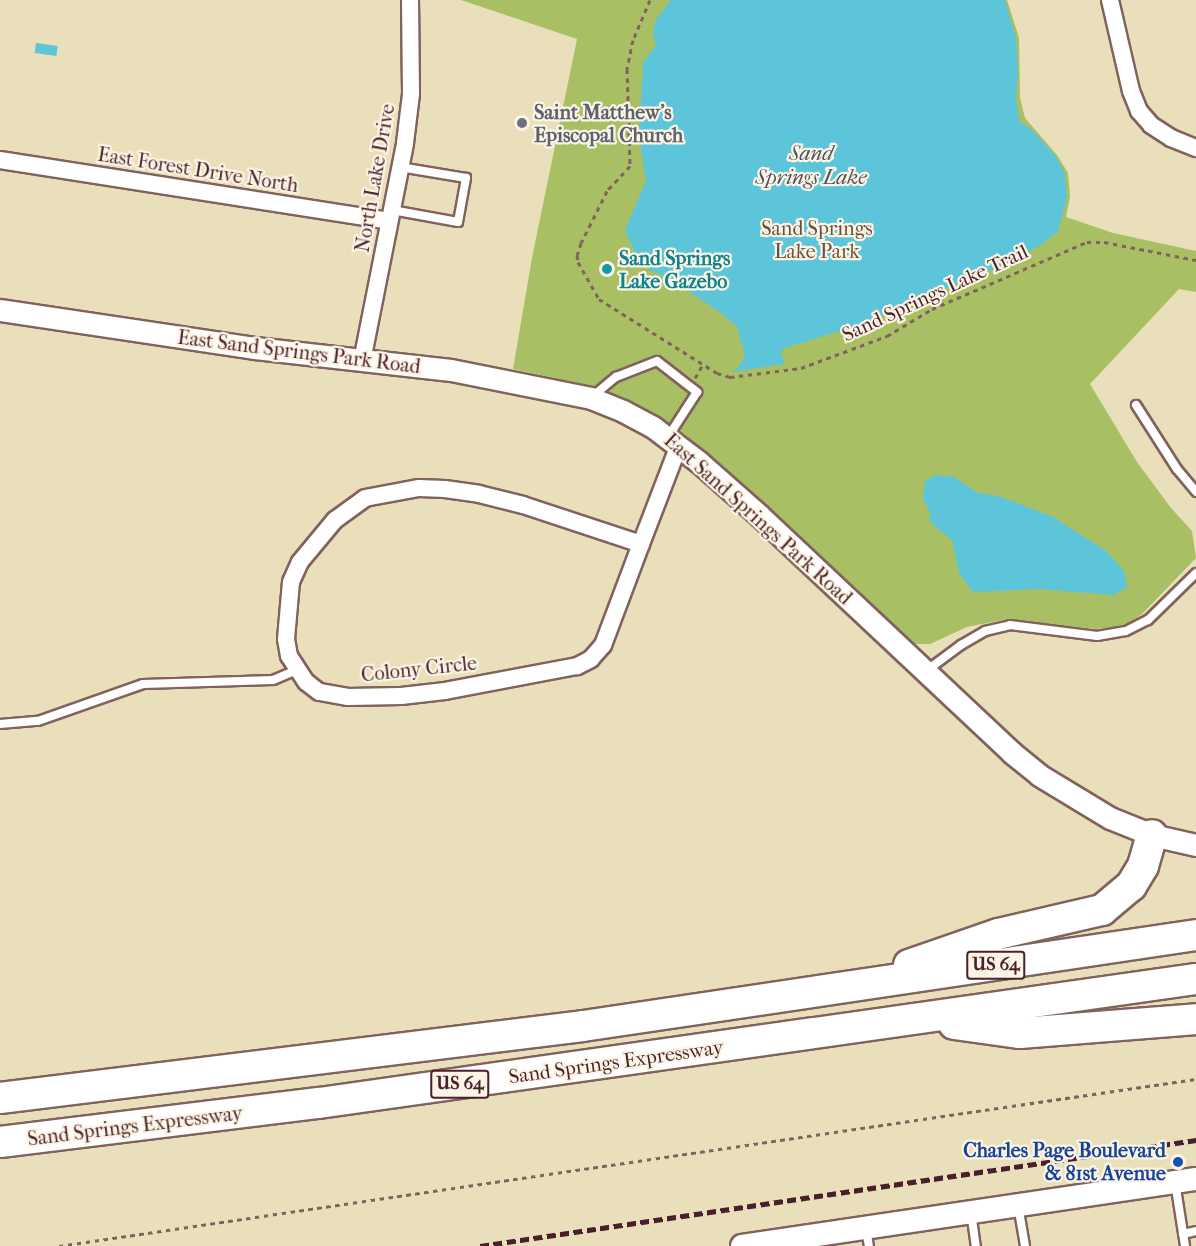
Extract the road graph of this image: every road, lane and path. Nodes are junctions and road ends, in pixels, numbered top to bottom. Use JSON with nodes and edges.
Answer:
{"nodes":[{"id":1,"x":410,"y":0,"type":"edge"},
{"id":2,"x":650,"y":0,"type":"edge"},
{"id":3,"x":1110,"y":0,"type":"edge"},
{"id":4,"x":1196,"y":148,"type":"edge"},
{"id":5,"x":0,"y":160,"type":"edge"},
{"id":6,"x":400,"y":167,"type":"junction"},
{"id":7,"x":391,"y":216,"type":"junction"},
{"id":8,"x":1196,"y":260,"type":"edge"},
{"id":9,"x":0,"y":310,"type":"edge"},
{"id":10,"x":362,"y":361,"type":"junction"},
{"id":11,"x":703,"y":364,"type":"junction"},
{"id":12,"x":690,"y":386,"type":"junction"},
{"id":13,"x":591,"y":398,"type":"junction"},
{"id":14,"x":1136,"y":405,"type":"dead end"},
{"id":15,"x":673,"y":441,"type":"junction"},
{"id":16,"x":1196,"y":492,"type":"edge"},
{"id":17,"x":641,"y":544,"type":"junction"},
{"id":18,"x":1196,"y":573,"type":"edge"},
{"id":19,"x":296,"y":670,"type":"junction"},
{"id":20,"x":925,"y":672,"type":"junction"},
{"id":21,"x":0,"y":724,"type":"edge"},
{"id":22,"x":1152,"y":835,"type":"junction"},
{"id":23,"x":1196,"y":845,"type":"edge"},
{"id":24,"x":1196,"y":935,"type":"edge"},
{"id":25,"x":1196,"y":979,"type":"edge"},
{"id":26,"x":841,"y":989,"type":"junction"},
{"id":27,"x":919,"y":1019,"type":"junction"},
{"id":28,"x":1196,"y":1019,"type":"edge"},
{"id":29,"x":1196,"y":1079,"type":"edge"},
{"id":30,"x":0,"y":1098,"type":"edge"},
{"id":31,"x":0,"y":1142,"type":"edge"},
{"id":32,"x":1186,"y":1180,"type":"edge"},
{"id":33,"x":1018,"y":1205,"type":"junction"},
{"id":34,"x":971,"y":1212,"type":"junction"},
{"id":35,"x":1196,"y":1231,"type":"edge"},
{"id":36,"x":1183,"y":1234,"type":"junction"},
{"id":37,"x":867,"y":1237,"type":"edge"},
{"id":38,"x":797,"y":1242,"type":"edge"},
{"id":39,"x":59,"y":1246,"type":"edge"},
{"id":40,"x":742,"y":1246,"type":"edge"},
{"id":41,"x":976,"y":1246,"type":"edge"},
{"id":42,"x":1025,"y":1246,"type":"edge"},
{"id":43,"x":1185,"y":1246,"type":"edge"}],
"edges":[{"from":1,"to":6,"type":"street","name":"North Lake Drive"},
{"from":2,"to":11,"type":"path","name":"Sand Springs Lake Trail"},
{"from":3,"to":4,"type":"street"},
{"from":5,"to":7,"type":"street","name":"East Forest Drive North"},
{"from":6,"to":7,"type":"street","name":"North Lake Drive"},
{"from":6,"to":7,"type":"lane"},
{"from":7,"to":10,"type":"street","name":"North Lake Drive"},
{"from":8,"to":11,"type":"path","name":"Sand Springs Lake Trail"},
{"from":9,"to":10,"type":"street","name":"East Sand Springs Park Road"},
{"from":10,"to":13,"type":"street","name":"East Sand Springs Park Road"},
{"from":11,"to":12,"type":"path"},
{"from":12,"to":13,"type":"lane"},
{"from":12,"to":15,"type":"lane"},
{"from":13,"to":15,"type":"street","name":"East Sand Springs Park Road"},
{"from":14,"to":16,"type":"lane"},
{"from":15,"to":17,"type":"street","name":"Colony Circle"},
{"from":15,"to":20,"type":"street","name":"East Sand Springs Park Road"},
{"from":17,"to":19,"type":"street","name":"Colony Circle"},
{"from":17,"to":19,"type":"street","name":"Colony Circle"},
{"from":18,"to":20,"type":"lane"},
{"from":19,"to":21,"type":"lane"},
{"from":20,"to":22,"type":"street","name":"East Sand Springs Park Road"},
{"from":22,"to":23,"type":"street","name":"East Sand Springs Park Road"},
{"from":22,"to":26,"type":"highway"},
{"from":24,"to":26,"type":"highway","name":"Sand Springs Expressway","number":"US 64"},
{"from":25,"to":27,"type":"highway","name":"Sand Springs Expressway","number":"US 64"},
{"from":26,"to":30,"type":"highway","name":"Sand Springs Expressway","number":"US 64"},
{"from":27,"to":28,"type":"highway"},
{"from":27,"to":31,"type":"highway","name":"Sand Springs Expressway","number":"US 64"},
{"from":29,"to":39,"type":"path"},
{"from":32,"to":33,"type":"main road"},
{"from":32,"to":36,"type":"lane"},
{"from":33,"to":34,"type":"main road"},
{"from":33,"to":42,"type":"lane"},
{"from":34,"to":37,"type":"main road"},
{"from":34,"to":41,"type":"lane"},
{"from":35,"to":36,"type":"lane"},
{"from":36,"to":43,"type":"lane"},
{"from":37,"to":38,"type":"main road"},
{"from":38,"to":40,"type":"main road"}]}
